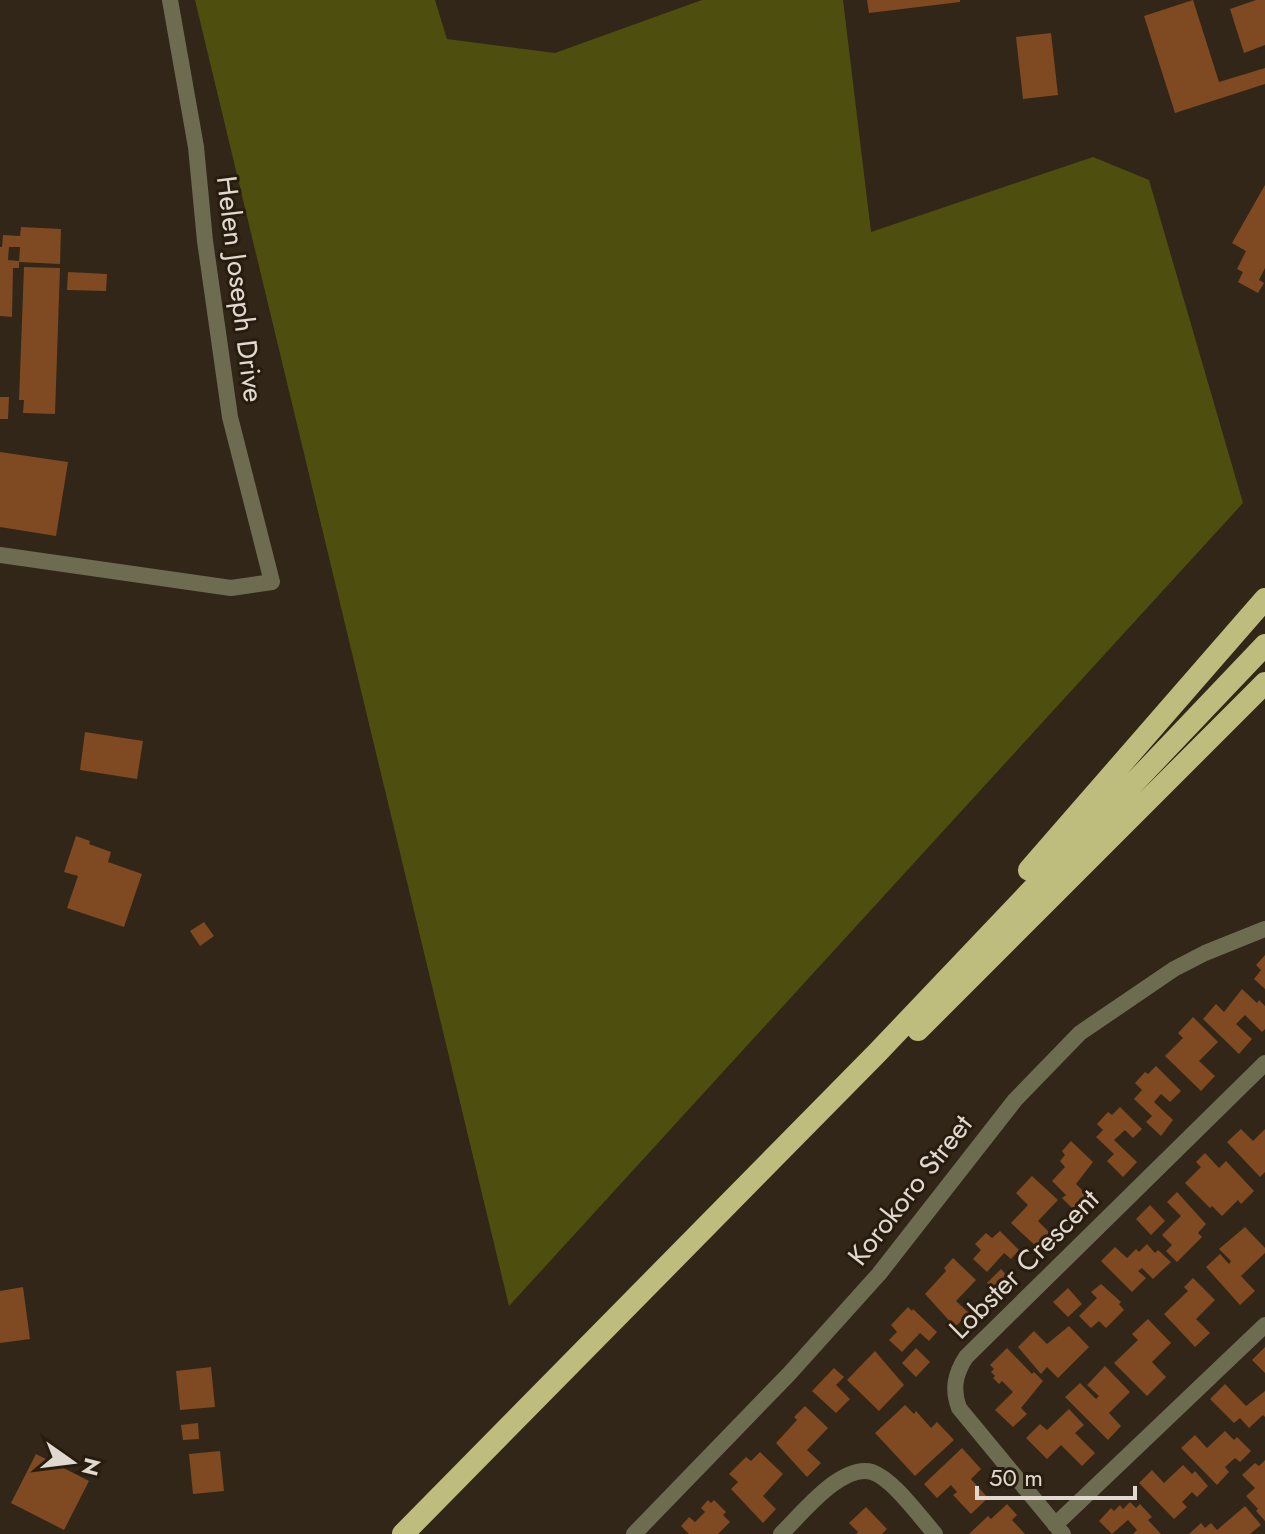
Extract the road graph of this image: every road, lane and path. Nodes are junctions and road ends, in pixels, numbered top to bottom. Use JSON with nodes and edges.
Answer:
{"nodes":[{"id":1,"x":170,"y":0,"type":"edge"},
{"id":2,"x":0,"y":555,"type":"edge"},
{"id":3,"x":1265,"y":599,"type":"edge"},
{"id":4,"x":1265,"y":645,"type":"edge"},
{"id":5,"x":1265,"y":683,"type":"edge"},
{"id":6,"x":1265,"y":929,"type":"edge"},
{"id":7,"x":877,"y":1053,"type":"junction"},
{"id":8,"x":1265,"y":1063,"type":"edge"},
{"id":9,"x":635,"y":1296,"type":"junction"},
{"id":10,"x":1265,"y":1325,"type":"edge"},
{"id":11,"x":1059,"y":1529,"type":"edge"},
{"id":12,"x":403,"y":1534,"type":"edge"},
{"id":13,"x":634,"y":1534,"type":"edge"},
{"id":14,"x":781,"y":1534,"type":"edge"},
{"id":15,"x":935,"y":1534,"type":"edge"}],
"edges":[{"from":1,"to":2,"type":"street","name":"Helen Joseph Drive"},
{"from":3,"to":7,"type":"highway"},
{"from":4,"to":7,"type":"highway"},
{"from":5,"to":9,"type":"highway"},
{"from":6,"to":13,"type":"street","name":"Korokoro Street"},
{"from":7,"to":9,"type":"highway"},
{"from":8,"to":11,"type":"street","name":"Lobster Crescent"},
{"from":9,"to":12,"type":"highway"},
{"from":10,"to":11,"type":"street","name":"Lobster Crescent"},
{"from":14,"to":15,"type":"street"}]}
